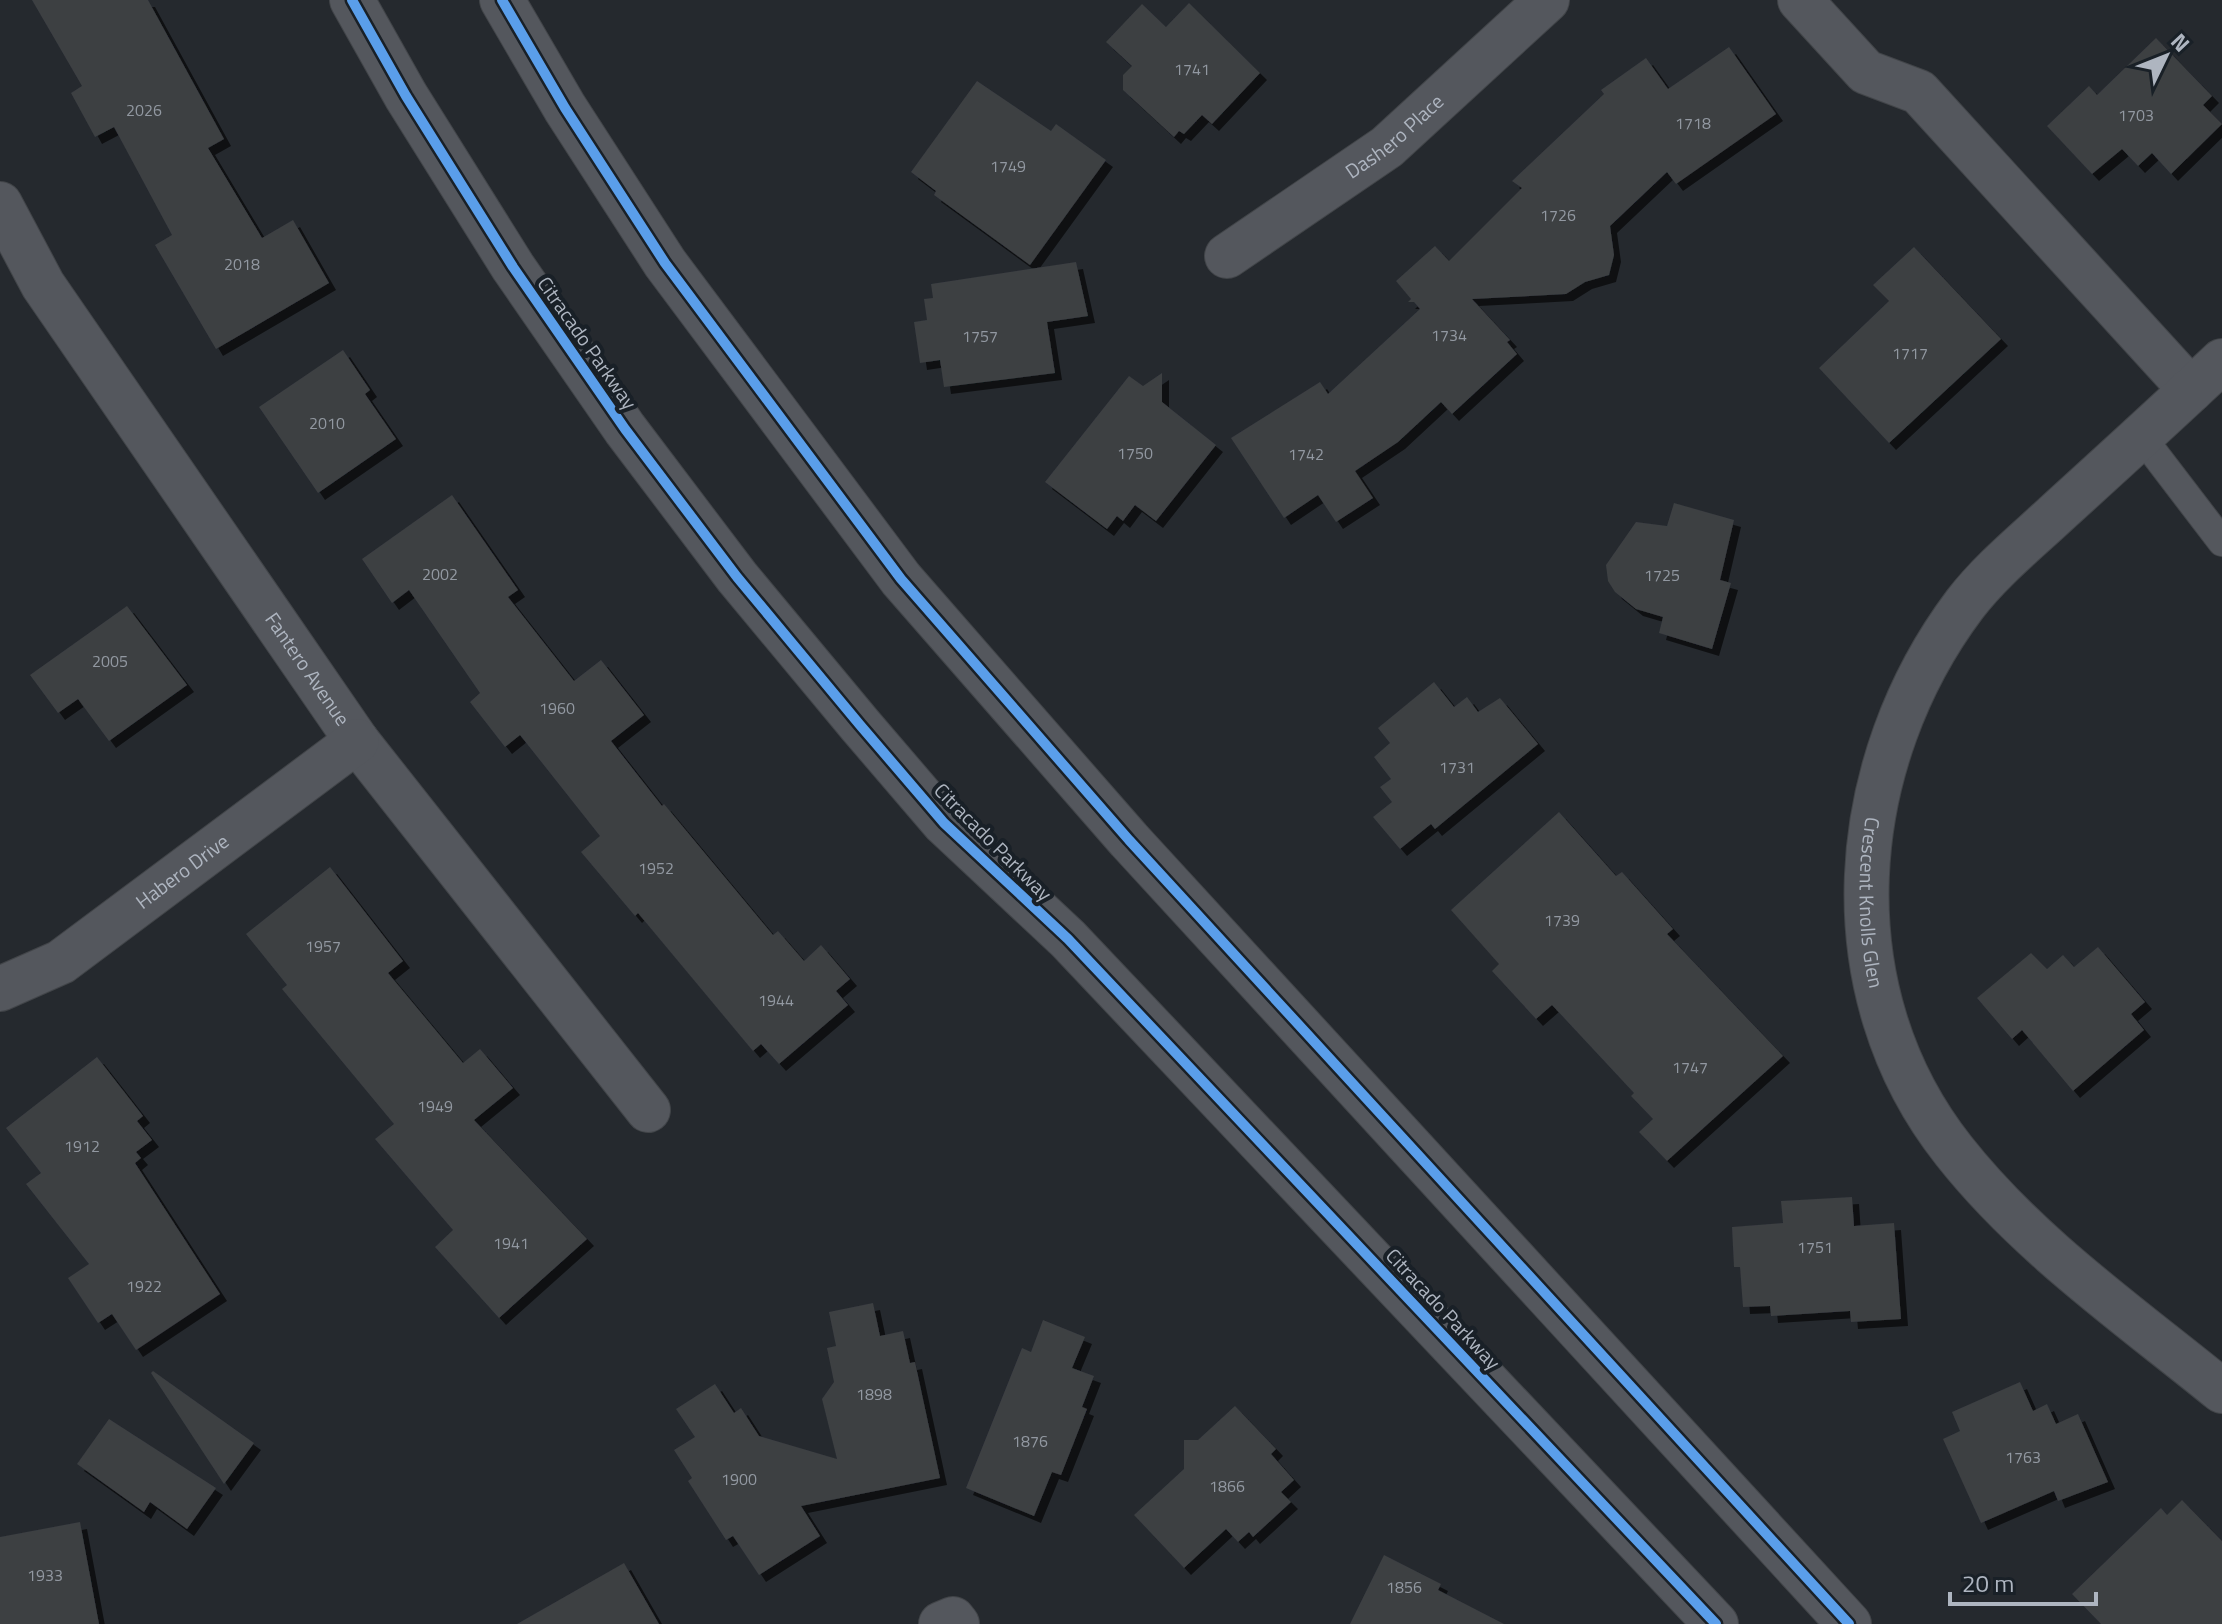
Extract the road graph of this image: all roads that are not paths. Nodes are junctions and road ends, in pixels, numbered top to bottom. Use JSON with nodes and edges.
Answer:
{"nodes":[{"id":1,"x":352,"y":0,"type":"edge"},
{"id":2,"x":502,"y":0,"type":"edge"},
{"id":3,"x":1547,"y":0,"type":"edge"},
{"id":4,"x":1800,"y":0,"type":"edge"},
{"id":5,"x":0,"y":204,"type":"edge"},
{"id":6,"x":1227,"y":256,"type":"dead end"},
{"id":7,"x":2206,"y":375,"type":"edge"},
{"id":8,"x":2141,"y":436,"type":"junction"},
{"id":9,"x":2222,"y":542,"type":"edge"},
{"id":10,"x":357,"y":741,"type":"junction"},
{"id":11,"x":0,"y":989,"type":"edge"},
{"id":12,"x":648,"y":1110,"type":"dead end"},
{"id":13,"x":2222,"y":1391,"type":"edge"},
{"id":14,"x":1716,"y":1624,"type":"edge"},
{"id":15,"x":1849,"y":1624,"type":"edge"}],
"edges":[{"from":1,"to":14,"type":"street","name":"Citracado Parkway"},
{"from":2,"to":15,"type":"street"},
{"from":3,"to":6,"type":"street","name":"Dashero Place"},
{"from":4,"to":7,"type":"street"},
{"from":5,"to":10,"type":"street","name":"Fantero Avenue"},
{"from":7,"to":8,"type":"street","name":"Crescent Knolls Glen"},
{"from":8,"to":9,"type":"lane"},
{"from":8,"to":13,"type":"street","name":"Crescent Knolls Glen"},
{"from":10,"to":11,"type":"street","name":"Habero Drive"},
{"from":10,"to":12,"type":"street","name":"Fantero Avenue"}]}
